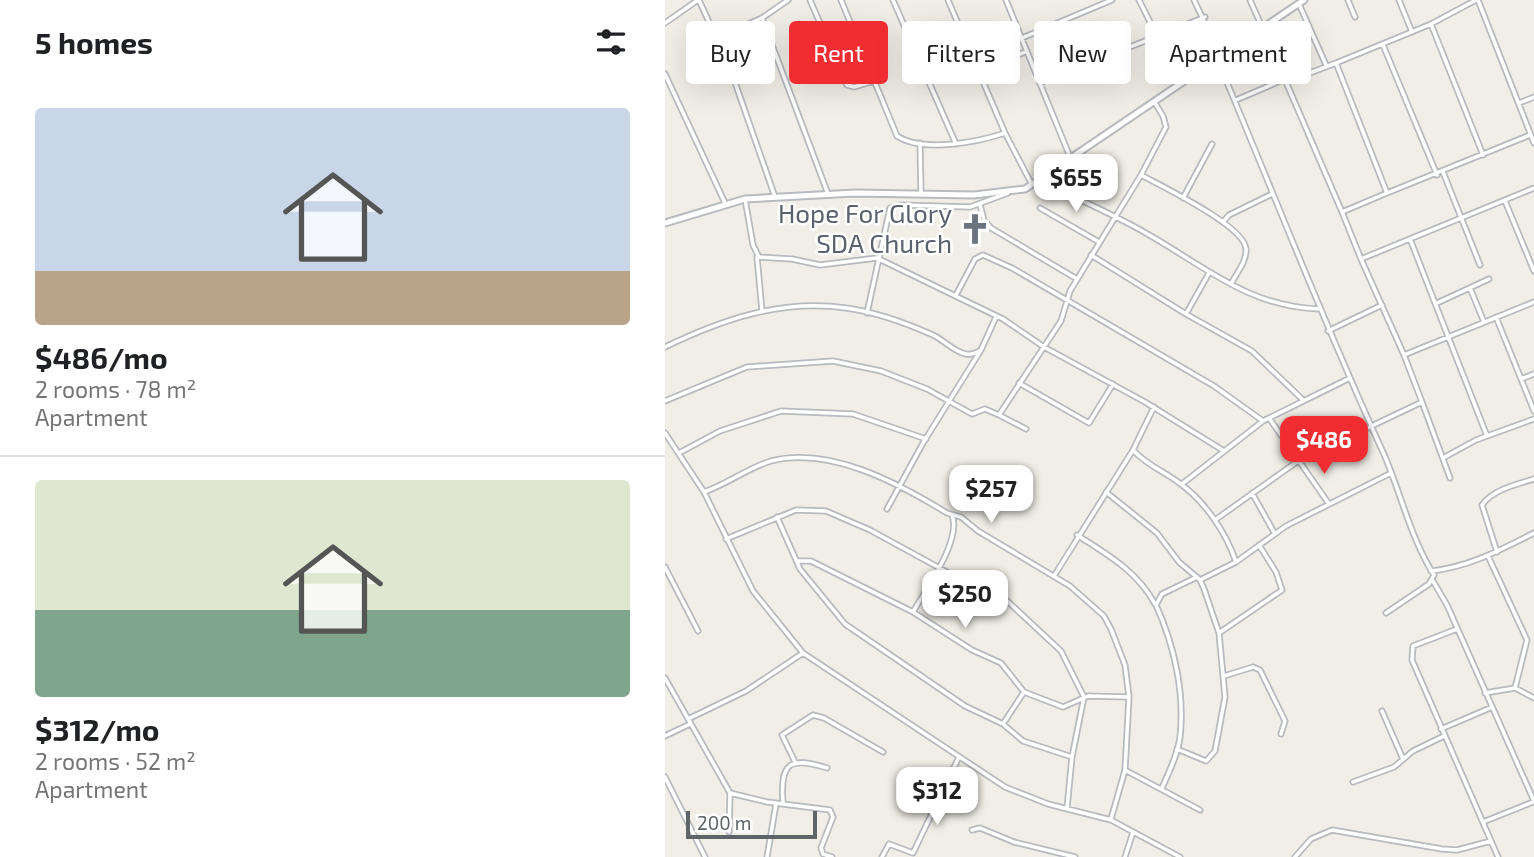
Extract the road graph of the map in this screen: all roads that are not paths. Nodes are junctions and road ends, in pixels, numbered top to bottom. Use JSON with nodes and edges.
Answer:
{"nodes":[{"id":1,"x":699,"y":0,"type":"edge"},
{"id":2,"x":788,"y":0,"type":"edge"},
{"id":3,"x":810,"y":0,"type":"edge"},
{"id":4,"x":841,"y":0,"type":"edge"},
{"id":5,"x":893,"y":0,"type":"edge"},
{"id":6,"x":948,"y":0,"type":"edge"},
{"id":7,"x":1006,"y":0,"type":"edge"},
{"id":8,"x":1112,"y":0,"type":"edge"},
{"id":9,"x":1139,"y":0,"type":"edge"},
{"id":10,"x":1194,"y":0,"type":"edge"},
{"id":11,"x":1251,"y":0,"type":"edge"},
{"id":12,"x":1348,"y":0,"type":"edge"},
{"id":13,"x":1399,"y":0,"type":"edge"},
{"id":14,"x":1477,"y":0,"type":"edge"},
{"id":15,"x":1301,"y":2,"type":"edge"},
{"id":16,"x":1205,"y":17,"type":"junction"},
{"id":17,"x":1355,"y":17,"type":"dead end"},
{"id":18,"x":762,"y":18,"type":"junction"},
{"id":19,"x":710,"y":21,"type":"edge"},
{"id":20,"x":755,"y":21,"type":"edge"},
{"id":21,"x":819,"y":21,"type":"edge"},
{"id":22,"x":850,"y":21,"type":"edge"},
{"id":23,"x":957,"y":21,"type":"edge"},
{"id":24,"x":1150,"y":21,"type":"edge"},
{"id":25,"x":1193,"y":21,"type":"edge"},
{"id":26,"x":1206,"y":21,"type":"edge"},
{"id":27,"x":1258,"y":21,"type":"edge"},
{"id":28,"x":1274,"y":21,"type":"edge"},
{"id":29,"x":665,"y":23,"type":"edge"},
{"id":30,"x":1431,"y":24,"type":"junction"},
{"id":31,"x":1412,"y":32,"type":"junction"},
{"id":32,"x":1022,"y":38,"type":"junction"},
{"id":33,"x":1383,"y":45,"type":"junction"},
{"id":34,"x":1027,"y":51,"type":"junction"},
{"id":35,"x":1020,"y":54,"type":"edge"},
{"id":36,"x":1336,"y":62,"type":"junction"},
{"id":37,"x":1327,"y":65,"type":"junction"},
{"id":38,"x":1034,"y":68,"type":"edge"},
{"id":39,"x":1311,"y":71,"type":"edge"},
{"id":40,"x":665,"y":74,"type":"edge"},
{"id":41,"x":735,"y":84,"type":"edge"},
{"id":42,"x":848,"y":84,"type":"edge"},
{"id":43,"x":864,"y":84,"type":"edge"},
{"id":44,"x":875,"y":84,"type":"edge"},
{"id":45,"x":985,"y":84,"type":"edge"},
{"id":46,"x":1040,"y":84,"type":"edge"},
{"id":47,"x":1184,"y":84,"type":"edge"},
{"id":48,"x":1229,"y":84,"type":"edge"},
{"id":49,"x":1277,"y":84,"type":"edge"},
{"id":50,"x":1286,"y":84,"type":"edge"},
{"id":51,"x":1534,"y":96,"type":"edge"},
{"id":52,"x":1235,"y":100,"type":"junction"},
{"id":53,"x":1155,"y":103,"type":"junction"},
{"id":54,"x":1519,"y":103,"type":"junction"},
{"id":55,"x":1006,"y":133,"type":"junction"},
{"id":56,"x":1530,"y":135,"type":"junction"},
{"id":57,"x":920,"y":143,"type":"junction"},
{"id":58,"x":1534,"y":143,"type":"edge"},
{"id":59,"x":956,"y":144,"type":"junction"},
{"id":60,"x":1212,"y":144,"type":"dead end"},
{"id":61,"x":1483,"y":155,"type":"junction"},
{"id":62,"x":1072,"y":160,"type":"junction"},
{"id":63,"x":1443,"y":172,"type":"junction"},
{"id":64,"x":1141,"y":175,"type":"junction"},
{"id":65,"x":1437,"y":175,"type":"junction"},
{"id":66,"x":1041,"y":181,"type":"junction"},
{"id":67,"x":1032,"y":185,"type":"junction"},
{"id":68,"x":1534,"y":188,"type":"edge"},
{"id":69,"x":1010,"y":192,"type":"junction"},
{"id":70,"x":1387,"y":193,"type":"junction"},
{"id":71,"x":828,"y":194,"type":"junction"},
{"id":72,"x":921,"y":194,"type":"junction"},
{"id":73,"x":1272,"y":194,"type":"junction"},
{"id":74,"x":775,"y":197,"type":"junction"},
{"id":75,"x":1183,"y":198,"type":"junction"},
{"id":76,"x":745,"y":199,"type":"junction"},
{"id":77,"x":1505,"y":201,"type":"junction"},
{"id":78,"x":725,"y":204,"type":"junction"},
{"id":79,"x":980,"y":205,"type":"junction"},
{"id":80,"x":1040,"y":208,"type":"dead end"},
{"id":81,"x":1342,"y":212,"type":"junction"},
{"id":82,"x":1114,"y":216,"type":"junction"},
{"id":83,"x":1460,"y":218,"type":"junction"},
{"id":84,"x":1223,"y":222,"type":"junction"},
{"id":85,"x":665,"y":223,"type":"edge"},
{"id":86,"x":1410,"y":239,"type":"junction"},
{"id":87,"x":1099,"y":242,"type":"junction"},
{"id":88,"x":1091,"y":254,"type":"junction"},
{"id":89,"x":757,"y":256,"type":"junction"},
{"id":90,"x":877,"y":258,"type":"junction"},
{"id":91,"x":1360,"y":259,"type":"junction"},
{"id":92,"x":1480,"y":265,"type":"dead end"},
{"id":93,"x":1534,"y":271,"type":"edge"},
{"id":94,"x":1209,"y":273,"type":"junction"},
{"id":95,"x":1077,"y":279,"type":"junction"},
{"id":96,"x":1489,"y":279,"type":"dead end"},
{"id":97,"x":1231,"y":284,"type":"junction"},
{"id":98,"x":1470,"y":288,"type":"junction"},
{"id":99,"x":955,"y":296,"type":"junction"},
{"id":100,"x":1067,"y":301,"type":"junction"},
{"id":101,"x":1534,"y":302,"type":"edge"},
{"id":102,"x":1437,"y":303,"type":"junction"},
{"id":103,"x":1382,"y":305,"type":"junction"},
{"id":104,"x":1319,"y":309,"type":"junction"},
{"id":105,"x":762,"y":311,"type":"junction"},
{"id":106,"x":867,"y":313,"type":"junction"},
{"id":107,"x":1186,"y":314,"type":"junction"},
{"id":108,"x":996,"y":316,"type":"junction"},
{"id":109,"x":1496,"y":317,"type":"junction"},
{"id":110,"x":1484,"y":323,"type":"junction"},
{"id":111,"x":1328,"y":331,"type":"junction"},
{"id":112,"x":1450,"y":337,"type":"junction"},
{"id":113,"x":1044,"y":346,"type":"junction"},
{"id":114,"x":665,"y":347,"type":"edge"},
{"id":115,"x":981,"y":350,"type":"junction"},
{"id":116,"x":1404,"y":355,"type":"junction"},
{"id":117,"x":1534,"y":373,"type":"edge"},
{"id":118,"x":1348,"y":379,"type":"junction"},
{"id":119,"x":1521,"y":379,"type":"junction"},
{"id":120,"x":1019,"y":383,"type":"junction"},
{"id":121,"x":1113,"y":384,"type":"junction"},
{"id":122,"x":1303,"y":400,"type":"junction"},
{"id":123,"x":665,"y":401,"type":"edge"},
{"id":124,"x":951,"y":401,"type":"junction"},
{"id":125,"x":1422,"y":402,"type":"junction"},
{"id":126,"x":1153,"y":407,"type":"junction"},
{"id":127,"x":1534,"y":411,"type":"edge"},
{"id":128,"x":999,"y":415,"type":"junction"},
{"id":129,"x":1269,"y":418,"type":"junction"},
{"id":130,"x":1534,"y":419,"type":"edge"},
{"id":131,"x":1263,"y":421,"type":"junction"},
{"id":132,"x":1370,"y":426,"type":"junction"},
{"id":133,"x":1026,"y":429,"type":"dead end"},
{"id":134,"x":665,"y":433,"type":"edge"},
{"id":135,"x":1487,"y":436,"type":"junction"},
{"id":136,"x":926,"y":439,"type":"junction"},
{"id":137,"x":1132,"y":450,"type":"junction"},
{"id":138,"x":1224,"y":451,"type":"junction"},
{"id":139,"x":678,"y":453,"type":"junction"},
{"id":140,"x":1443,"y":458,"type":"junction"},
{"id":141,"x":1298,"y":461,"type":"junction"},
{"id":142,"x":1391,"y":473,"type":"junction"},
{"id":143,"x":1450,"y":478,"type":"dead end"},
{"id":144,"x":1534,"y":479,"type":"edge"},
{"id":145,"x":1182,"y":484,"type":"junction"},
{"id":146,"x":898,"y":487,"type":"junction"},
{"id":147,"x":703,"y":492,"type":"junction"},
{"id":148,"x":1106,"y":492,"type":"junction"},
{"id":149,"x":1252,"y":493,"type":"junction"},
{"id":150,"x":1329,"y":504,"type":"junction"},
{"id":151,"x":887,"y":509,"type":"dead end"},
{"id":152,"x":952,"y":515,"type":"junction"},
{"id":153,"x":777,"y":517,"type":"junction"},
{"id":154,"x":1215,"y":520,"type":"junction"},
{"id":155,"x":1534,"y":533,"type":"edge"},
{"id":156,"x":1275,"y":534,"type":"junction"},
{"id":157,"x":1077,"y":535,"type":"junction"},
{"id":158,"x":726,"y":538,"type":"junction"},
{"id":159,"x":1258,"y":544,"type":"junction"},
{"id":160,"x":1497,"y":552,"type":"junction"},
{"id":161,"x":1488,"y":556,"type":"junction"},
{"id":162,"x":797,"y":561,"type":"junction"},
{"id":163,"x":1237,"y":562,"type":"junction"},
{"id":164,"x":665,"y":567,"type":"edge"},
{"id":165,"x":937,"y":568,"type":"junction"},
{"id":166,"x":1431,"y":571,"type":"junction"},
{"id":167,"x":1054,"y":576,"type":"junction"},
{"id":168,"x":1198,"y":579,"type":"junction"},
{"id":169,"x":1433,"y":581,"type":"junction"},
{"id":170,"x":1156,"y":605,"type":"junction"},
{"id":171,"x":913,"y":612,"type":"junction"},
{"id":172,"x":1386,"y":613,"type":"dead end"},
{"id":173,"x":1457,"y":629,"type":"junction"},
{"id":174,"x":698,"y":631,"type":"dead end"},
{"id":175,"x":1219,"y":633,"type":"junction"},
{"id":176,"x":1527,"y":640,"type":"junction"},
{"id":177,"x":1534,"y":643,"type":"edge"},
{"id":178,"x":803,"y":653,"type":"junction"},
{"id":179,"x":1224,"y":676,"type":"junction"},
{"id":180,"x":665,"y":678,"type":"edge"},
{"id":181,"x":1515,"y":688,"type":"junction"},
{"id":182,"x":1024,"y":692,"type":"junction"},
{"id":183,"x":1485,"y":693,"type":"junction"},
{"id":184,"x":1084,"y":697,"type":"junction"},
{"id":185,"x":1129,"y":697,"type":"junction"},
{"id":186,"x":1534,"y":698,"type":"edge"},
{"id":187,"x":1490,"y":708,"type":"junction"},
{"id":188,"x":1382,"y":711,"type":"dead end"},
{"id":189,"x":689,"y":722,"type":"junction"},
{"id":190,"x":1003,"y":724,"type":"junction"},
{"id":191,"x":1441,"y":729,"type":"junction"},
{"id":192,"x":1281,"y":734,"type":"dead end"},
{"id":193,"x":665,"y":736,"type":"edge"},
{"id":194,"x":1444,"y":736,"type":"junction"},
{"id":195,"x":1177,"y":749,"type":"junction"},
{"id":196,"x":883,"y":752,"type":"dead end"},
{"id":197,"x":1072,"y":757,"type":"junction"},
{"id":198,"x":958,"y":759,"type":"junction"},
{"id":199,"x":1403,"y":759,"type":"junction"},
{"id":200,"x":795,"y":762,"type":"junction"},
{"id":201,"x":827,"y":768,"type":"dead end"},
{"id":202,"x":1125,"y":771,"type":"junction"},
{"id":203,"x":665,"y":777,"type":"edge"},
{"id":204,"x":1353,"y":782,"type":"dead end"},
{"id":205,"x":1162,"y":788,"type":"junction"},
{"id":206,"x":730,"y":793,"type":"junction"},
{"id":207,"x":1534,"y":802,"type":"edge"},
{"id":208,"x":776,"y":803,"type":"junction"},
{"id":209,"x":783,"y":803,"type":"junction"},
{"id":210,"x":1067,"y":808,"type":"junction"},
{"id":211,"x":1200,"y":810,"type":"dead end"},
{"id":212,"x":1111,"y":820,"type":"junction"},
{"id":213,"x":1483,"y":822,"type":"junction"},
{"id":214,"x":972,"y":830,"type":"dead end"},
{"id":215,"x":729,"y":832,"type":"dead end"},
{"id":216,"x":1133,"y":832,"type":"junction"},
{"id":217,"x":1491,"y":841,"type":"junction"},
{"id":218,"x":822,"y":851,"type":"junction"},
{"id":219,"x":913,"y":855,"type":"edge"},
{"id":220,"x":705,"y":857,"type":"edge"},
{"id":221,"x":767,"y":857,"type":"edge"},
{"id":222,"x":820,"y":857,"type":"edge"},
{"id":223,"x":832,"y":857,"type":"edge"},
{"id":224,"x":882,"y":857,"type":"edge"},
{"id":225,"x":1075,"y":857,"type":"edge"},
{"id":226,"x":1125,"y":857,"type":"edge"},
{"id":227,"x":1179,"y":857,"type":"edge"},
{"id":228,"x":1295,"y":857,"type":"edge"},
{"id":229,"x":1498,"y":857,"type":"edge"}],
"edges":[{"from":1,"to":19,"type":"street"},
{"from":1,"to":29,"type":"street"},
{"from":2,"to":18,"type":"street"},
{"from":3,"to":21,"type":"street"},
{"from":4,"to":22,"type":"street"},
{"from":5,"to":59,"type":"street"},
{"from":6,"to":23,"type":"street"},
{"from":7,"to":32,"type":"street"},
{"from":8,"to":32,"type":"street"},
{"from":9,"to":24,"type":"street"},
{"from":10,"to":16,"type":"street"},
{"from":11,"to":27,"type":"street"},
{"from":12,"to":17,"type":"street"},
{"from":13,"to":31,"type":"street"},
{"from":14,"to":30,"type":"street"},
{"from":14,"to":54,"type":"street"},
{"from":15,"to":28,"type":"street"},
{"from":15,"to":37,"type":"street"},
{"from":16,"to":25,"type":"street"},
{"from":16,"to":26,"type":"street"},
{"from":18,"to":20,"type":"street"},
{"from":18,"to":71,"type":"street"},
{"from":30,"to":31,"type":"street"},
{"from":30,"to":61,"type":"street"},
{"from":31,"to":33,"type":"street"},
{"from":32,"to":34,"type":"street"},
{"from":33,"to":36,"type":"street"},
{"from":33,"to":65,"type":"street"},
{"from":34,"to":35,"type":"street"},
{"from":34,"to":38,"type":"street"},
{"from":36,"to":37,"type":"street"},
{"from":36,"to":70,"type":"street"},
{"from":37,"to":39,"type":"street"},
{"from":40,"to":78,"type":"street"},
{"from":41,"to":74,"type":"street"},
{"from":42,"to":43,"type":"street"},
{"from":44,"to":57,"type":"street"},
{"from":45,"to":55,"type":"street"},
{"from":46,"to":62,"type":"street"},
{"from":47,"to":53,"type":"street"},
{"from":48,"to":52,"type":"street"},
{"from":49,"to":52,"type":"street"},
{"from":50,"to":81,"type":"street"},
{"from":51,"to":54,"type":"street"},
{"from":52,"to":73,"type":"street"},
{"from":53,"to":62,"type":"street"},
{"from":53,"to":64,"type":"street"},
{"from":54,"to":56,"type":"street"},
{"from":55,"to":59,"type":"street"},
{"from":55,"to":67,"type":"street"},
{"from":56,"to":58,"type":"street"},
{"from":56,"to":61,"type":"street"},
{"from":57,"to":59,"type":"street"},
{"from":57,"to":72,"type":"street"},
{"from":60,"to":75,"type":"street"},
{"from":61,"to":63,"type":"street"},
{"from":62,"to":66,"type":"street"},
{"from":63,"to":65,"type":"street"},
{"from":63,"to":83,"type":"street"},
{"from":64,"to":75,"type":"street"},
{"from":64,"to":82,"type":"street"},
{"from":65,"to":70,"type":"street"},
{"from":66,"to":67,"type":"street"},
{"from":66,"to":82,"type":"street"},
{"from":67,"to":69,"type":"street"},
{"from":68,"to":77,"type":"street"},
{"from":69,"to":72,"type":"street"},
{"from":69,"to":79,"type":"street"},
{"from":70,"to":81,"type":"street"},
{"from":71,"to":72,"type":"street"},
{"from":71,"to":74,"type":"street"},
{"from":73,"to":84,"type":"street"},
{"from":73,"to":104,"type":"street"},
{"from":74,"to":76,"type":"street"},
{"from":75,"to":84,"type":"street"},
{"from":76,"to":78,"type":"street"},
{"from":76,"to":89,"type":"street"},
{"from":77,"to":83,"type":"street"},
{"from":77,"to":93,"type":"street"},
{"from":78,"to":85,"type":"street"},
{"from":79,"to":90,"type":"street"},
{"from":79,"to":95,"type":"street"},
{"from":80,"to":87,"type":"street"},
{"from":81,"to":91,"type":"street"},
{"from":82,"to":87,"type":"street"},
{"from":82,"to":94,"type":"street"},
{"from":83,"to":86,"type":"street"},
{"from":83,"to":92,"type":"street"},
{"from":84,"to":97,"type":"street"},
{"from":86,"to":91,"type":"street"},
{"from":86,"to":102,"type":"street"},
{"from":87,"to":88,"type":"street"},
{"from":88,"to":95,"type":"street"},
{"from":88,"to":107,"type":"street"},
{"from":89,"to":90,"type":"street"},
{"from":89,"to":105,"type":"street"},
{"from":90,"to":99,"type":"street"},
{"from":90,"to":106,"type":"street"},
{"from":91,"to":103,"type":"street"},
{"from":94,"to":97,"type":"street"},
{"from":94,"to":107,"type":"street"},
{"from":95,"to":100,"type":"street"},
{"from":96,"to":98,"type":"street"},
{"from":97,"to":104,"type":"street"},
{"from":98,"to":102,"type":"street"},
{"from":98,"to":110,"type":"street"},
{"from":99,"to":100,"type":"street"},
{"from":99,"to":108,"type":"street"},
{"from":100,"to":113,"type":"street"},
{"from":100,"to":131,"type":"street"},
{"from":101,"to":109,"type":"street"},
{"from":102,"to":112,"type":"street"},
{"from":103,"to":111,"type":"street"},
{"from":103,"to":116,"type":"street"},
{"from":104,"to":111,"type":"street"},
{"from":105,"to":106,"type":"street"},
{"from":105,"to":114,"type":"street"},
{"from":106,"to":115,"type":"street"},
{"from":107,"to":122,"type":"street"},
{"from":108,"to":113,"type":"street"},
{"from":108,"to":115,"type":"street"},
{"from":109,"to":110,"type":"street"},
{"from":109,"to":119,"type":"street"},
{"from":110,"to":112,"type":"street"},
{"from":111,"to":118,"type":"street"},
{"from":112,"to":116,"type":"street"},
{"from":112,"to":135,"type":"street"},
{"from":113,"to":120,"type":"street"},
{"from":113,"to":121,"type":"street"},
{"from":115,"to":124,"type":"street"},
{"from":116,"to":125,"type":"street"},
{"from":117,"to":119,"type":"street"},
{"from":118,"to":122,"type":"street"},
{"from":118,"to":132,"type":"street"},
{"from":119,"to":127,"type":"street"},
{"from":120,"to":121,"type":"street"},
{"from":120,"to":128,"type":"street"},
{"from":121,"to":126,"type":"street"},
{"from":122,"to":129,"type":"street"},
{"from":123,"to":124,"type":"street"},
{"from":124,"to":128,"type":"street"},
{"from":124,"to":136,"type":"street"},
{"from":125,"to":132,"type":"street"},
{"from":125,"to":140,"type":"street"},
{"from":126,"to":137,"type":"street"},
{"from":126,"to":138,"type":"street"},
{"from":128,"to":133,"type":"street"},
{"from":129,"to":131,"type":"street"},
{"from":129,"to":141,"type":"street"},
{"from":130,"to":135,"type":"street"},
{"from":131,"to":138,"type":"street"},
{"from":132,"to":141,"type":"street"},
{"from":132,"to":142,"type":"street"},
{"from":134,"to":139,"type":"street"},
{"from":135,"to":140,"type":"street"},
{"from":136,"to":139,"type":"street"},
{"from":136,"to":146,"type":"street"},
{"from":137,"to":145,"type":"street"},
{"from":137,"to":148,"type":"street"},
{"from":138,"to":145,"type":"street"},
{"from":139,"to":147,"type":"street"},
{"from":140,"to":143,"type":"street"},
{"from":141,"to":149,"type":"street"},
{"from":141,"to":150,"type":"street"},
{"from":142,"to":150,"type":"street"},
{"from":142,"to":166,"type":"street"},
{"from":144,"to":160,"type":"street"},
{"from":145,"to":154,"type":"street"},
{"from":146,"to":147,"type":"street"},
{"from":146,"to":151,"type":"street"},
{"from":146,"to":152,"type":"street"},
{"from":147,"to":158,"type":"street"},
{"from":148,"to":157,"type":"street"},
{"from":148,"to":168,"type":"street"},
{"from":149,"to":154,"type":"street"},
{"from":149,"to":156,"type":"street"},
{"from":150,"to":156,"type":"street"},
{"from":152,"to":165,"type":"street"},
{"from":152,"to":167,"type":"street"},
{"from":153,"to":158,"type":"street"},
{"from":153,"to":162,"type":"street"},
{"from":153,"to":165,"type":"street"},
{"from":154,"to":163,"type":"street"},
{"from":155,"to":160,"type":"street"},
{"from":156,"to":159,"type":"street"},
{"from":157,"to":167,"type":"street"},
{"from":157,"to":170,"type":"street"},
{"from":158,"to":178,"type":"street"},
{"from":159,"to":163,"type":"street"},
{"from":159,"to":175,"type":"street"},
{"from":160,"to":161,"type":"street"},
{"from":161,"to":166,"type":"street"},
{"from":161,"to":176,"type":"street"},
{"from":162,"to":171,"type":"street"},
{"from":162,"to":190,"type":"street"},
{"from":163,"to":168,"type":"street"},
{"from":164,"to":174,"type":"street"},
{"from":165,"to":171,"type":"street"},
{"from":165,"to":184,"type":"street"},
{"from":166,"to":169,"type":"street"},
{"from":167,"to":185,"type":"street"},
{"from":168,"to":170,"type":"street"},
{"from":168,"to":175,"type":"street"},
{"from":169,"to":172,"type":"street"},
{"from":169,"to":173,"type":"street"},
{"from":170,"to":195,"type":"street"},
{"from":171,"to":182,"type":"street"},
{"from":173,"to":183,"type":"street"},
{"from":173,"to":191,"type":"street"},
{"from":175,"to":179,"type":"street"},
{"from":176,"to":177,"type":"street"},
{"from":176,"to":181,"type":"street"},
{"from":178,"to":189,"type":"street"},
{"from":178,"to":198,"type":"street"},
{"from":179,"to":192,"type":"street"},
{"from":179,"to":195,"type":"street"},
{"from":180,"to":189,"type":"street"},
{"from":181,"to":183,"type":"street"},
{"from":181,"to":186,"type":"street"},
{"from":182,"to":184,"type":"street"},
{"from":182,"to":190,"type":"street"},
{"from":183,"to":187,"type":"street"},
{"from":184,"to":185,"type":"street"},
{"from":184,"to":197,"type":"street"},
{"from":185,"to":202,"type":"street"},
{"from":187,"to":191,"type":"street"},
{"from":187,"to":207,"type":"street"},
{"from":188,"to":199,"type":"street"},
{"from":189,"to":193,"type":"street"},
{"from":189,"to":206,"type":"street"},
{"from":190,"to":197,"type":"street"},
{"from":191,"to":194,"type":"street"},
{"from":194,"to":199,"type":"street"},
{"from":194,"to":213,"type":"street"},
{"from":195,"to":205,"type":"street"},
{"from":196,"to":200,"type":"street"},
{"from":197,"to":210,"type":"street"},
{"from":198,"to":210,"type":"street"},
{"from":198,"to":219,"type":"street"},
{"from":199,"to":204,"type":"street"},
{"from":200,"to":201,"type":"street"},
{"from":200,"to":209,"type":"street"},
{"from":202,"to":205,"type":"street"},
{"from":202,"to":212,"type":"street"},
{"from":203,"to":220,"type":"street"},
{"from":205,"to":211,"type":"street"},
{"from":206,"to":208,"type":"street"},
{"from":206,"to":215,"type":"street"},
{"from":207,"to":213,"type":"street"},
{"from":208,"to":209,"type":"street"},
{"from":208,"to":221,"type":"street"},
{"from":209,"to":218,"type":"street"},
{"from":210,"to":212,"type":"street"},
{"from":212,"to":216,"type":"street"},
{"from":213,"to":217,"type":"street"},
{"from":214,"to":225,"type":"street"},
{"from":216,"to":226,"type":"street"},
{"from":216,"to":227,"type":"street"},
{"from":217,"to":228,"type":"street"},
{"from":217,"to":229,"type":"street"},
{"from":218,"to":222,"type":"street"},
{"from":218,"to":223,"type":"street"},
{"from":219,"to":224,"type":"street"}]}
